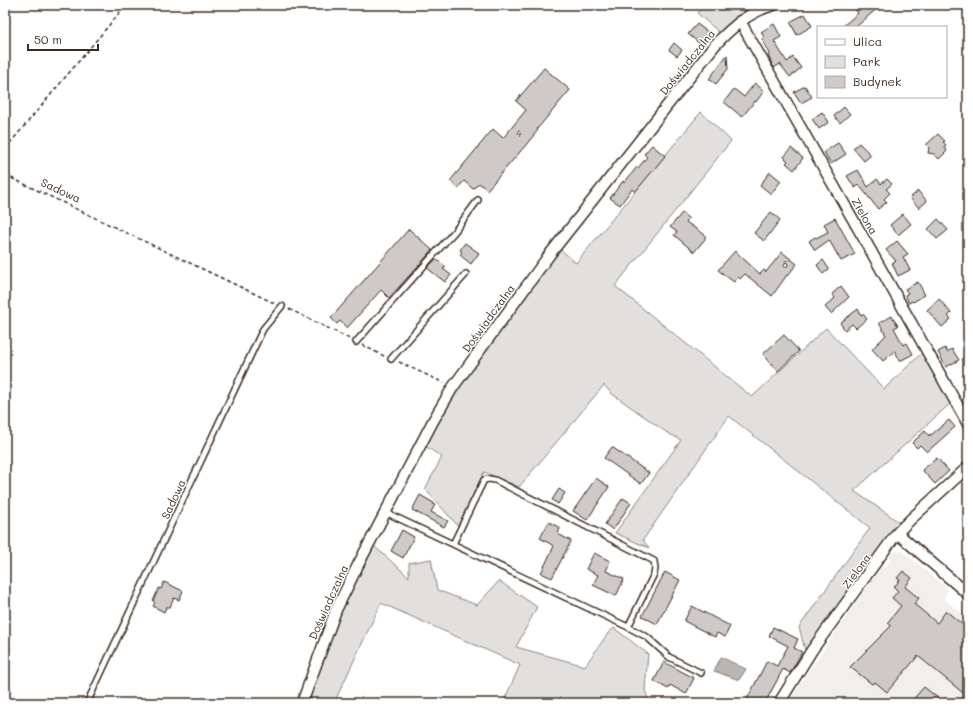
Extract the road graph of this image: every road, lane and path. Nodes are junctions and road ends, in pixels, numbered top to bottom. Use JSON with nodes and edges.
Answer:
{"nodes":[{"id":1,"x":126,"y":5,"type":"edge"},
{"id":2,"x":774,"y":5,"type":"edge"},
{"id":3,"x":763,"y":6,"type":"edge"},
{"id":4,"x":740,"y":21,"type":"junction"},
{"id":5,"x":5,"y":149,"type":"edge"},
{"id":6,"x":5,"y":175,"type":"edge"},
{"id":7,"x":478,"y":200,"type":"dead end"},
{"id":8,"x":466,"y":274,"type":"dead end"},
{"id":9,"x":282,"y":306,"type":"junction"},
{"id":10,"x":356,"y":342,"type":"junction"},
{"id":11,"x":391,"y":359,"type":"junction"},
{"id":12,"x":453,"y":387,"type":"junction"},
{"id":13,"x":968,"y":424,"type":"edge"},
{"id":14,"x":968,"y":466,"type":"edge"},
{"id":15,"x":384,"y":511,"type":"junction"},
{"id":16,"x":897,"y":534,"type":"junction"},
{"id":17,"x":453,"y":544,"type":"junction"},
{"id":18,"x":968,"y":594,"type":"edge"},
{"id":19,"x":628,"y":627,"type":"junction"},
{"id":20,"x":701,"y":673,"type":"dead end"},
{"id":21,"x":87,"y":703,"type":"edge"},
{"id":22,"x":302,"y":703,"type":"edge"},
{"id":23,"x":779,"y":703,"type":"edge"}],
"edges":[{"from":1,"to":5,"type":"path"},
{"from":2,"to":3,"type":"street","name":"Doświadczalna"},
{"from":3,"to":4,"type":"street","name":"Doświadczalna"},
{"from":4,"to":12,"type":"street","name":"Doświadczalna"},
{"from":4,"to":13,"type":"street","name":"Zielona"},
{"from":6,"to":9,"type":"path","name":"Sadowa"},
{"from":7,"to":10,"type":"lane"},
{"from":8,"to":11,"type":"lane"},
{"from":9,"to":10,"type":"path","name":"Sadowa"},
{"from":9,"to":21,"type":"lane","name":"Sadowa"},
{"from":10,"to":11,"type":"path","name":"Sadowa"},
{"from":11,"to":12,"type":"path","name":"Sadowa"},
{"from":12,"to":15,"type":"street","name":"Doświadczalna"},
{"from":14,"to":16,"type":"street","name":"Zielona"},
{"from":15,"to":17,"type":"lane"},
{"from":15,"to":22,"type":"street","name":"Doświadczalna"},
{"from":16,"to":18,"type":"street"},
{"from":16,"to":23,"type":"street","name":"Zielona"},
{"from":17,"to":19,"type":"lane"},
{"from":17,"to":19,"type":"lane"},
{"from":19,"to":20,"type":"lane"}]}
